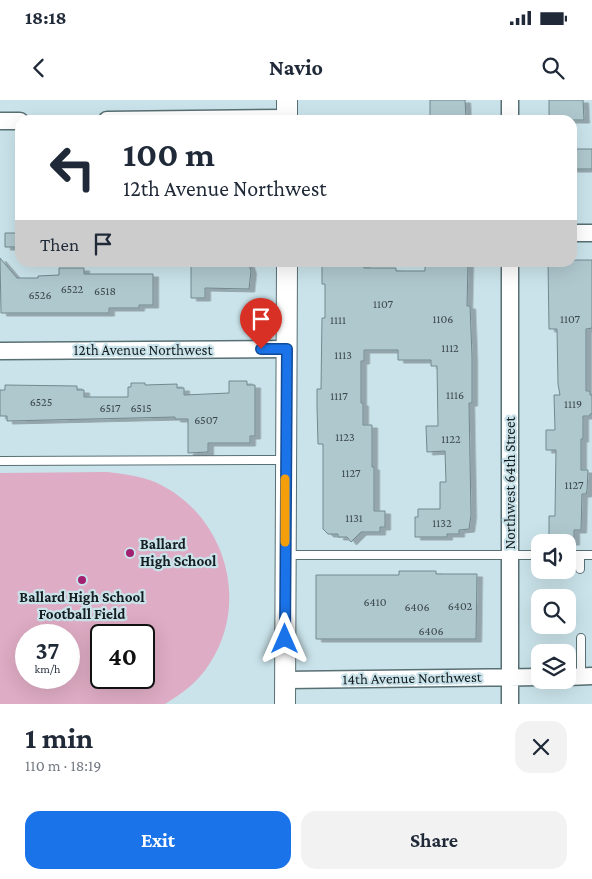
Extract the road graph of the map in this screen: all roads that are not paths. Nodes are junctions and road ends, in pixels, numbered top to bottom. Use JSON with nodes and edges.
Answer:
{"nodes":[{"id":1,"x":510,"y":100,"type":"edge"},
{"id":2,"x":287,"y":113,"type":"edge"},
{"id":3,"x":262,"y":115,"type":"edge"},
{"id":4,"x":510,"y":115,"type":"edge"},
{"id":5,"x":0,"y":121,"type":"edge"},
{"id":6,"x":15,"y":121,"type":"edge"},
{"id":7,"x":577,"y":233,"type":"edge"},
{"id":8,"x":592,"y":233,"type":"edge"},
{"id":9,"x":287,"y":267,"type":"edge"},
{"id":10,"x":510,"y":267,"type":"edge"},
{"id":11,"x":287,"y":349,"type":"junction"},
{"id":12,"x":0,"y":351,"type":"edge"},
{"id":13,"x":285,"y":460,"type":"junction"},
{"id":14,"x":0,"y":461,"type":"edge"},
{"id":15,"x":285,"y":555,"type":"junction"},
{"id":16,"x":592,"y":555,"type":"edge"},
{"id":17,"x":510,"y":556,"type":"junction"},
{"id":18,"x":531,"y":556,"type":"edge"},
{"id":19,"x":576,"y":556,"type":"edge"},
{"id":20,"x":580,"y":556,"type":"junction"},
{"id":21,"x":580,"y":569,"type":"dead end"},
{"id":22,"x":581,"y":638,"type":"dead end"},
{"id":23,"x":580,"y":676,"type":"edge"},
{"id":24,"x":510,"y":677,"type":"junction"},
{"id":25,"x":531,"y":677,"type":"edge"},
{"id":26,"x":285,"y":680,"type":"junction"},
{"id":27,"x":285,"y":704,"type":"edge"},
{"id":28,"x":510,"y":704,"type":"edge"}],
"edges":[{"from":1,"to":4,"type":"street"},
{"from":2,"to":3,"type":"street"},
{"from":5,"to":6,"type":"street"},
{"from":7,"to":8,"type":"street"},
{"from":9,"to":11,"type":"street"},
{"from":10,"to":17,"type":"street","name":"Northwest 64th Street"},
{"from":11,"to":12,"type":"street","name":"12th Avenue Northwest"},
{"from":11,"to":13,"type":"street"},
{"from":13,"to":14,"type":"lane"},
{"from":13,"to":15,"type":"street"},
{"from":15,"to":17,"type":"lane"},
{"from":15,"to":26,"type":"street"},
{"from":16,"to":20,"type":"lane"},
{"from":17,"to":18,"type":"lane"},
{"from":17,"to":24,"type":"street","name":"Northwest 64th Street"},
{"from":19,"to":20,"type":"lane"},
{"from":20,"to":21,"type":"lane"},
{"from":22,"to":23,"type":"lane"},
{"from":24,"to":25,"type":"street","name":"14th Avenue Northwest"},
{"from":24,"to":26,"type":"street","name":"14th Avenue Northwest"},
{"from":24,"to":28,"type":"street","name":"Northwest 64th Street"},
{"from":26,"to":27,"type":"street"}]}
